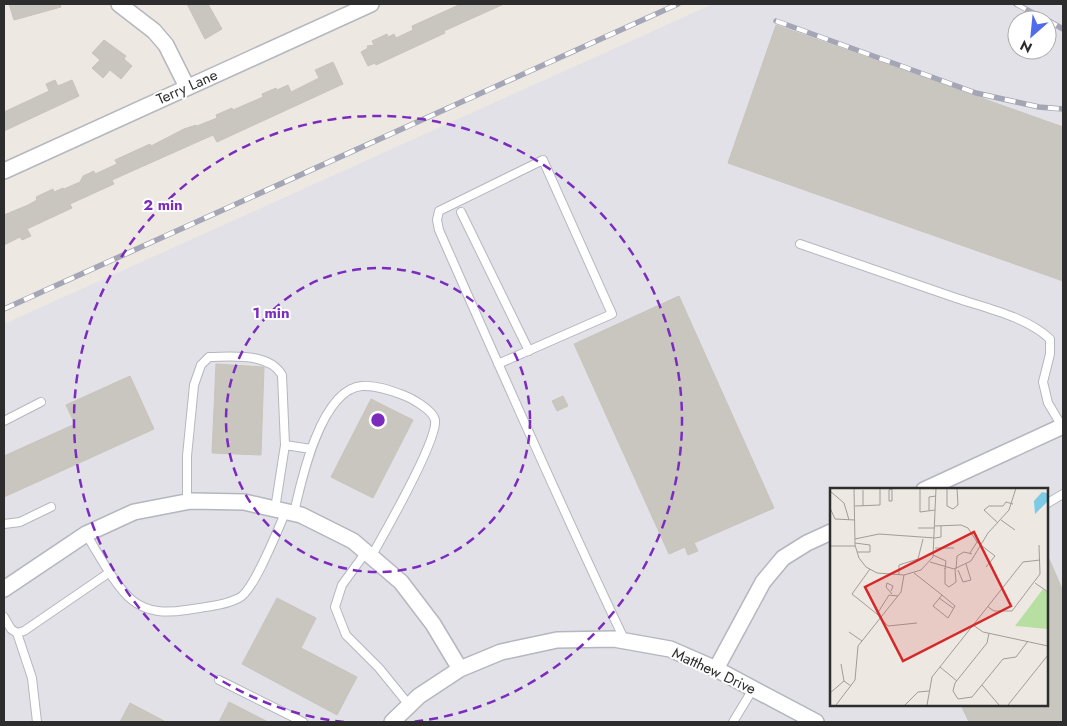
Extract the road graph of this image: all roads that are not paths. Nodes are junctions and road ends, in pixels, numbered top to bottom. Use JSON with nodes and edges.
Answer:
{"nodes":[{"id":1,"x":119,"y":4,"type":"edge"},
{"id":2,"x":371,"y":4,"type":"edge"},
{"id":3,"x":188,"y":87,"type":"junction"},
{"id":4,"x":4,"y":171,"type":"edge"},
{"id":5,"x":461,"y":212,"type":"dead end"},
{"id":6,"x":800,"y":244,"type":"dead end"},
{"id":7,"x":529,"y":350,"type":"junction"},
{"id":8,"x":498,"y":364,"type":"junction"},
{"id":9,"x":42,"y":402,"type":"dead end"},
{"id":10,"x":4,"y":421,"type":"edge"},
{"id":11,"x":1063,"y":428,"type":"edge"},
{"id":12,"x":285,"y":445,"type":"junction"},
{"id":13,"x":311,"y":449,"type":"junction"},
{"id":14,"x":928,"y":488,"type":"edge"},
{"id":15,"x":1063,"y":494,"type":"edge"},
{"id":16,"x":187,"y":502,"type":"junction"},
{"id":17,"x":1047,"y":503,"type":"edge"},
{"id":18,"x":51,"y":507,"type":"dead end"},
{"id":19,"x":285,"y":511,"type":"junction"},
{"id":20,"x":4,"y":524,"type":"edge"},
{"id":21,"x":830,"y":532,"type":"edge"},
{"id":22,"x":86,"y":534,"type":"junction"},
{"id":23,"x":369,"y":554,"type":"junction"},
{"id":24,"x":110,"y":572,"type":"junction"},
{"id":25,"x":4,"y":589,"type":"edge"},
{"id":26,"x":4,"y":617,"type":"edge"},
{"id":27,"x":17,"y":633,"type":"junction"},
{"id":28,"x":625,"y":641,"type":"junction"},
{"id":29,"x":460,"y":669,"type":"junction"},
{"id":30,"x":716,"y":669,"type":"junction"},
{"id":31,"x":219,"y":680,"type":"dead end"},
{"id":32,"x":753,"y":689,"type":"junction"},
{"id":33,"x":409,"y":705,"type":"junction"},
{"id":34,"x":37,"y":722,"type":"edge"},
{"id":35,"x":303,"y":722,"type":"edge"},
{"id":36,"x":392,"y":722,"type":"edge"},
{"id":37,"x":733,"y":722,"type":"edge"},
{"id":38,"x":816,"y":722,"type":"edge"}],
"edges":[{"from":1,"to":3,"type":"street"},
{"from":2,"to":3,"type":"street","name":"Terry Lane"},
{"from":3,"to":4,"type":"street","name":"Terry Lane"},
{"from":5,"to":7,"type":"lane"},
{"from":6,"to":11,"type":"lane"},
{"from":7,"to":8,"type":"lane"},
{"from":7,"to":8,"type":"lane"},
{"from":8,"to":28,"type":"lane"},
{"from":9,"to":10,"type":"lane"},
{"from":11,"to":14,"type":"street"},
{"from":12,"to":13,"type":"lane"},
{"from":12,"to":16,"type":"lane"},
{"from":12,"to":19,"type":"lane"},
{"from":13,"to":19,"type":"lane"},
{"from":13,"to":23,"type":"lane"},
{"from":15,"to":17,"type":"lane"},
{"from":16,"to":19,"type":"street"},
{"from":16,"to":22,"type":"street"},
{"from":18,"to":20,"type":"lane"},
{"from":19,"to":23,"type":"street"},
{"from":19,"to":24,"type":"lane"},
{"from":21,"to":30,"type":"street"},
{"from":22,"to":24,"type":"lane"},
{"from":22,"to":25,"type":"street"},
{"from":23,"to":29,"type":"street"},
{"from":23,"to":33,"type":"lane"},
{"from":24,"to":27,"type":"lane"},
{"from":26,"to":27,"type":"lane"},
{"from":27,"to":34,"type":"lane"},
{"from":28,"to":29,"type":"street","name":"Matthew Drive"},
{"from":28,"to":30,"type":"street","name":"Matthew Drive"},
{"from":29,"to":33,"type":"street","name":"Matthew Drive"},
{"from":30,"to":32,"type":"street","name":"Matthew Drive"},
{"from":31,"to":35,"type":"lane"},
{"from":32,"to":37,"type":"lane"},
{"from":32,"to":38,"type":"street","name":"Matthew Drive"},
{"from":33,"to":36,"type":"street","name":"Matthew Drive"}]}
